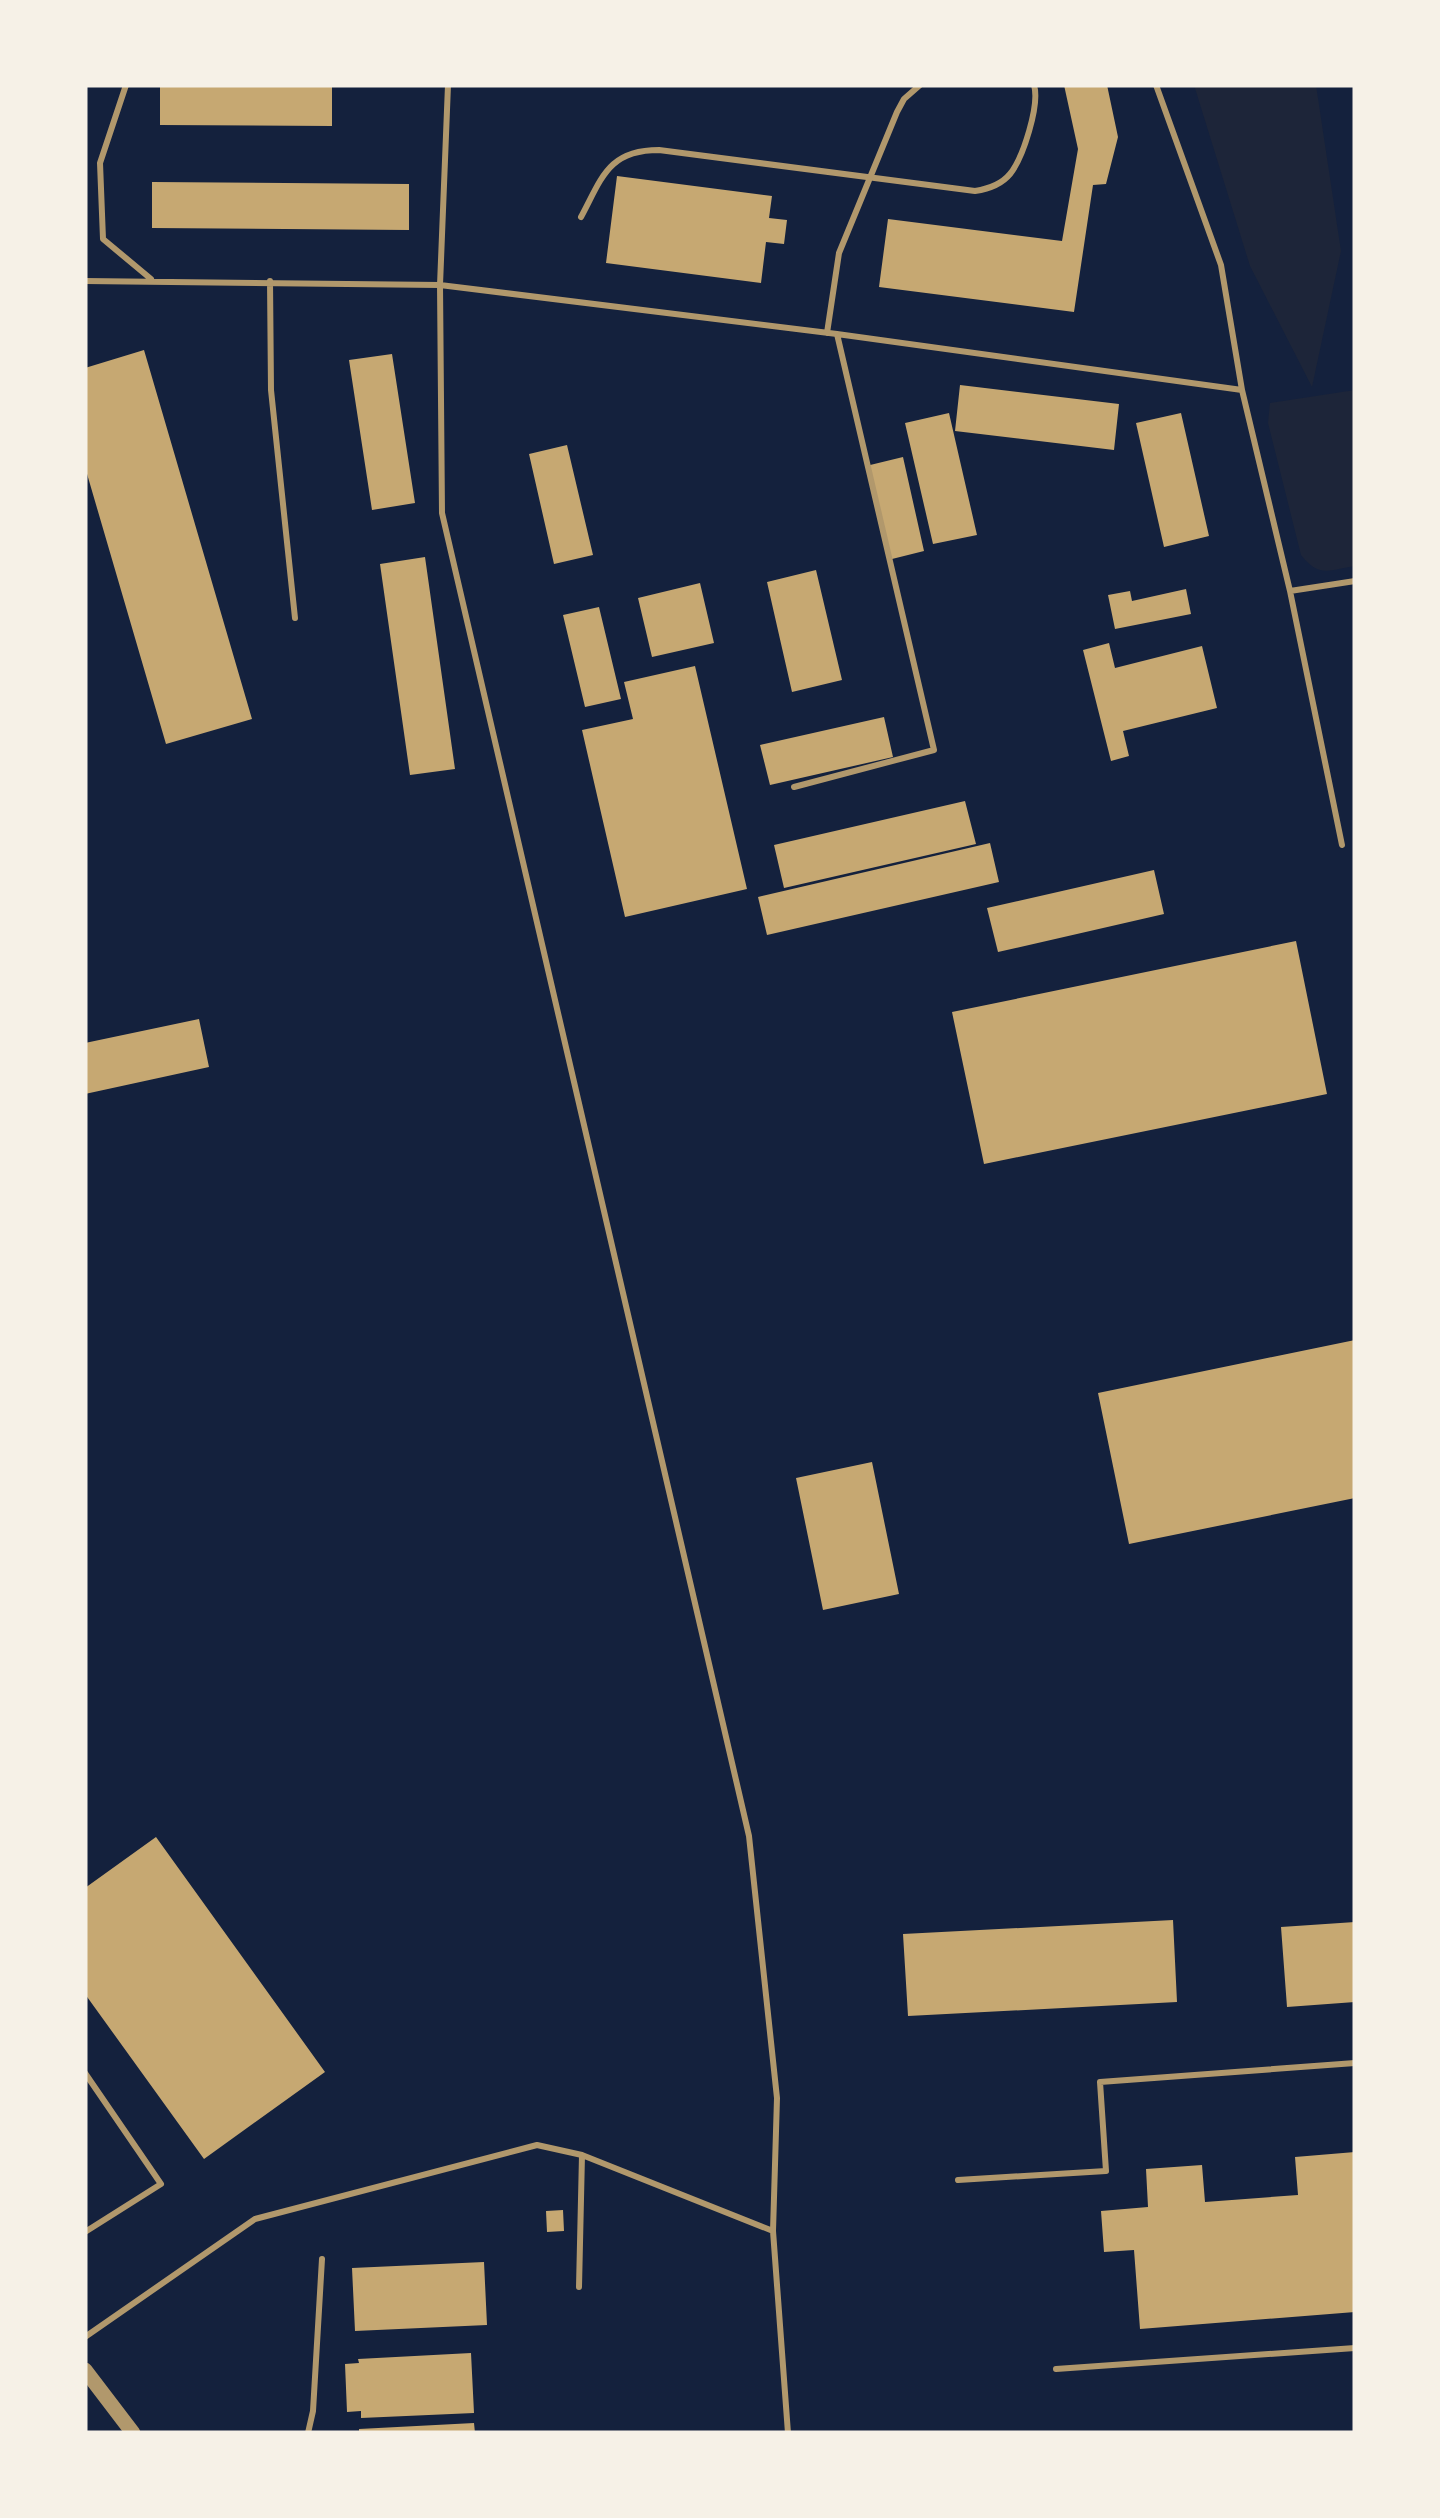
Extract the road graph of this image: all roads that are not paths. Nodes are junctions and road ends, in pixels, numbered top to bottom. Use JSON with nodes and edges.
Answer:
{"nodes":[{"id":1,"x":126,"y":85,"type":"edge"},
{"id":2,"x":448,"y":85,"type":"edge"},
{"id":3,"x":920,"y":85,"type":"edge"},
{"id":4,"x":1034,"y":85,"type":"edge"},
{"id":5,"x":1156,"y":85,"type":"edge"},
{"id":6,"x":870,"y":177,"type":"junction"},
{"id":7,"x":580,"y":217,"type":"dead end"},
{"id":8,"x":152,"y":279,"type":"junction"},
{"id":9,"x":85,"y":280,"type":"edge"},
{"id":10,"x":270,"y":281,"type":"junction"},
{"id":11,"x":440,"y":286,"type":"junction"},
{"id":12,"x":827,"y":333,"type":"junction"},
{"id":13,"x":838,"y":334,"type":"junction"},
{"id":14,"x":1242,"y":390,"type":"junction"},
{"id":15,"x":1355,"y":581,"type":"edge"},
{"id":16,"x":1290,"y":591,"type":"junction"},
{"id":17,"x":295,"y":618,"type":"dead end"},
{"id":18,"x":794,"y":788,"type":"dead end"},
{"id":19,"x":1342,"y":845,"type":"dead end"},
{"id":20,"x":1355,"y":2064,"type":"edge"},
{"id":21,"x":85,"y":2073,"type":"edge"},
{"id":22,"x":582,"y":2155,"type":"junction"},
{"id":23,"x":958,"y":2180,"type":"dead end"},
{"id":24,"x":774,"y":2231,"type":"junction"},
{"id":25,"x":85,"y":2232,"type":"edge"},
{"id":26,"x":322,"y":2259,"type":"dead end"},
{"id":27,"x":579,"y":2287,"type":"dead end"},
{"id":28,"x":85,"y":2337,"type":"edge"},
{"id":29,"x":1355,"y":2348,"type":"edge"},
{"id":30,"x":1056,"y":2368,"type":"dead end"},
{"id":31,"x":85,"y":2370,"type":"edge"},
{"id":32,"x":133,"y":2433,"type":"edge"},
{"id":33,"x":308,"y":2433,"type":"edge"},
{"id":34,"x":788,"y":2433,"type":"edge"}],
"edges":[{"from":1,"to":8,"type":"lane"},
{"from":2,"to":11,"type":"lane"},
{"from":3,"to":6,"type":"lane"},
{"from":4,"to":6,"type":"lane"},
{"from":5,"to":14,"type":"lane"},
{"from":6,"to":7,"type":"lane"},
{"from":6,"to":12,"type":"lane"},
{"from":8,"to":9,"type":"lane"},
{"from":8,"to":10,"type":"lane"},
{"from":10,"to":11,"type":"lane"},
{"from":10,"to":17,"type":"lane"},
{"from":11,"to":12,"type":"lane"},
{"from":11,"to":24,"type":"lane"},
{"from":12,"to":13,"type":"lane"},
{"from":13,"to":14,"type":"lane"},
{"from":13,"to":18,"type":"lane"},
{"from":14,"to":16,"type":"lane"},
{"from":15,"to":16,"type":"lane"},
{"from":16,"to":19,"type":"lane"},
{"from":20,"to":23,"type":"lane"},
{"from":21,"to":25,"type":"lane"},
{"from":22,"to":24,"type":"lane"},
{"from":22,"to":27,"type":"lane"},
{"from":22,"to":28,"type":"lane"},
{"from":24,"to":34,"type":"lane"},
{"from":26,"to":33,"type":"lane"},
{"from":29,"to":30,"type":"lane"},
{"from":31,"to":32,"type":"street"}]}
